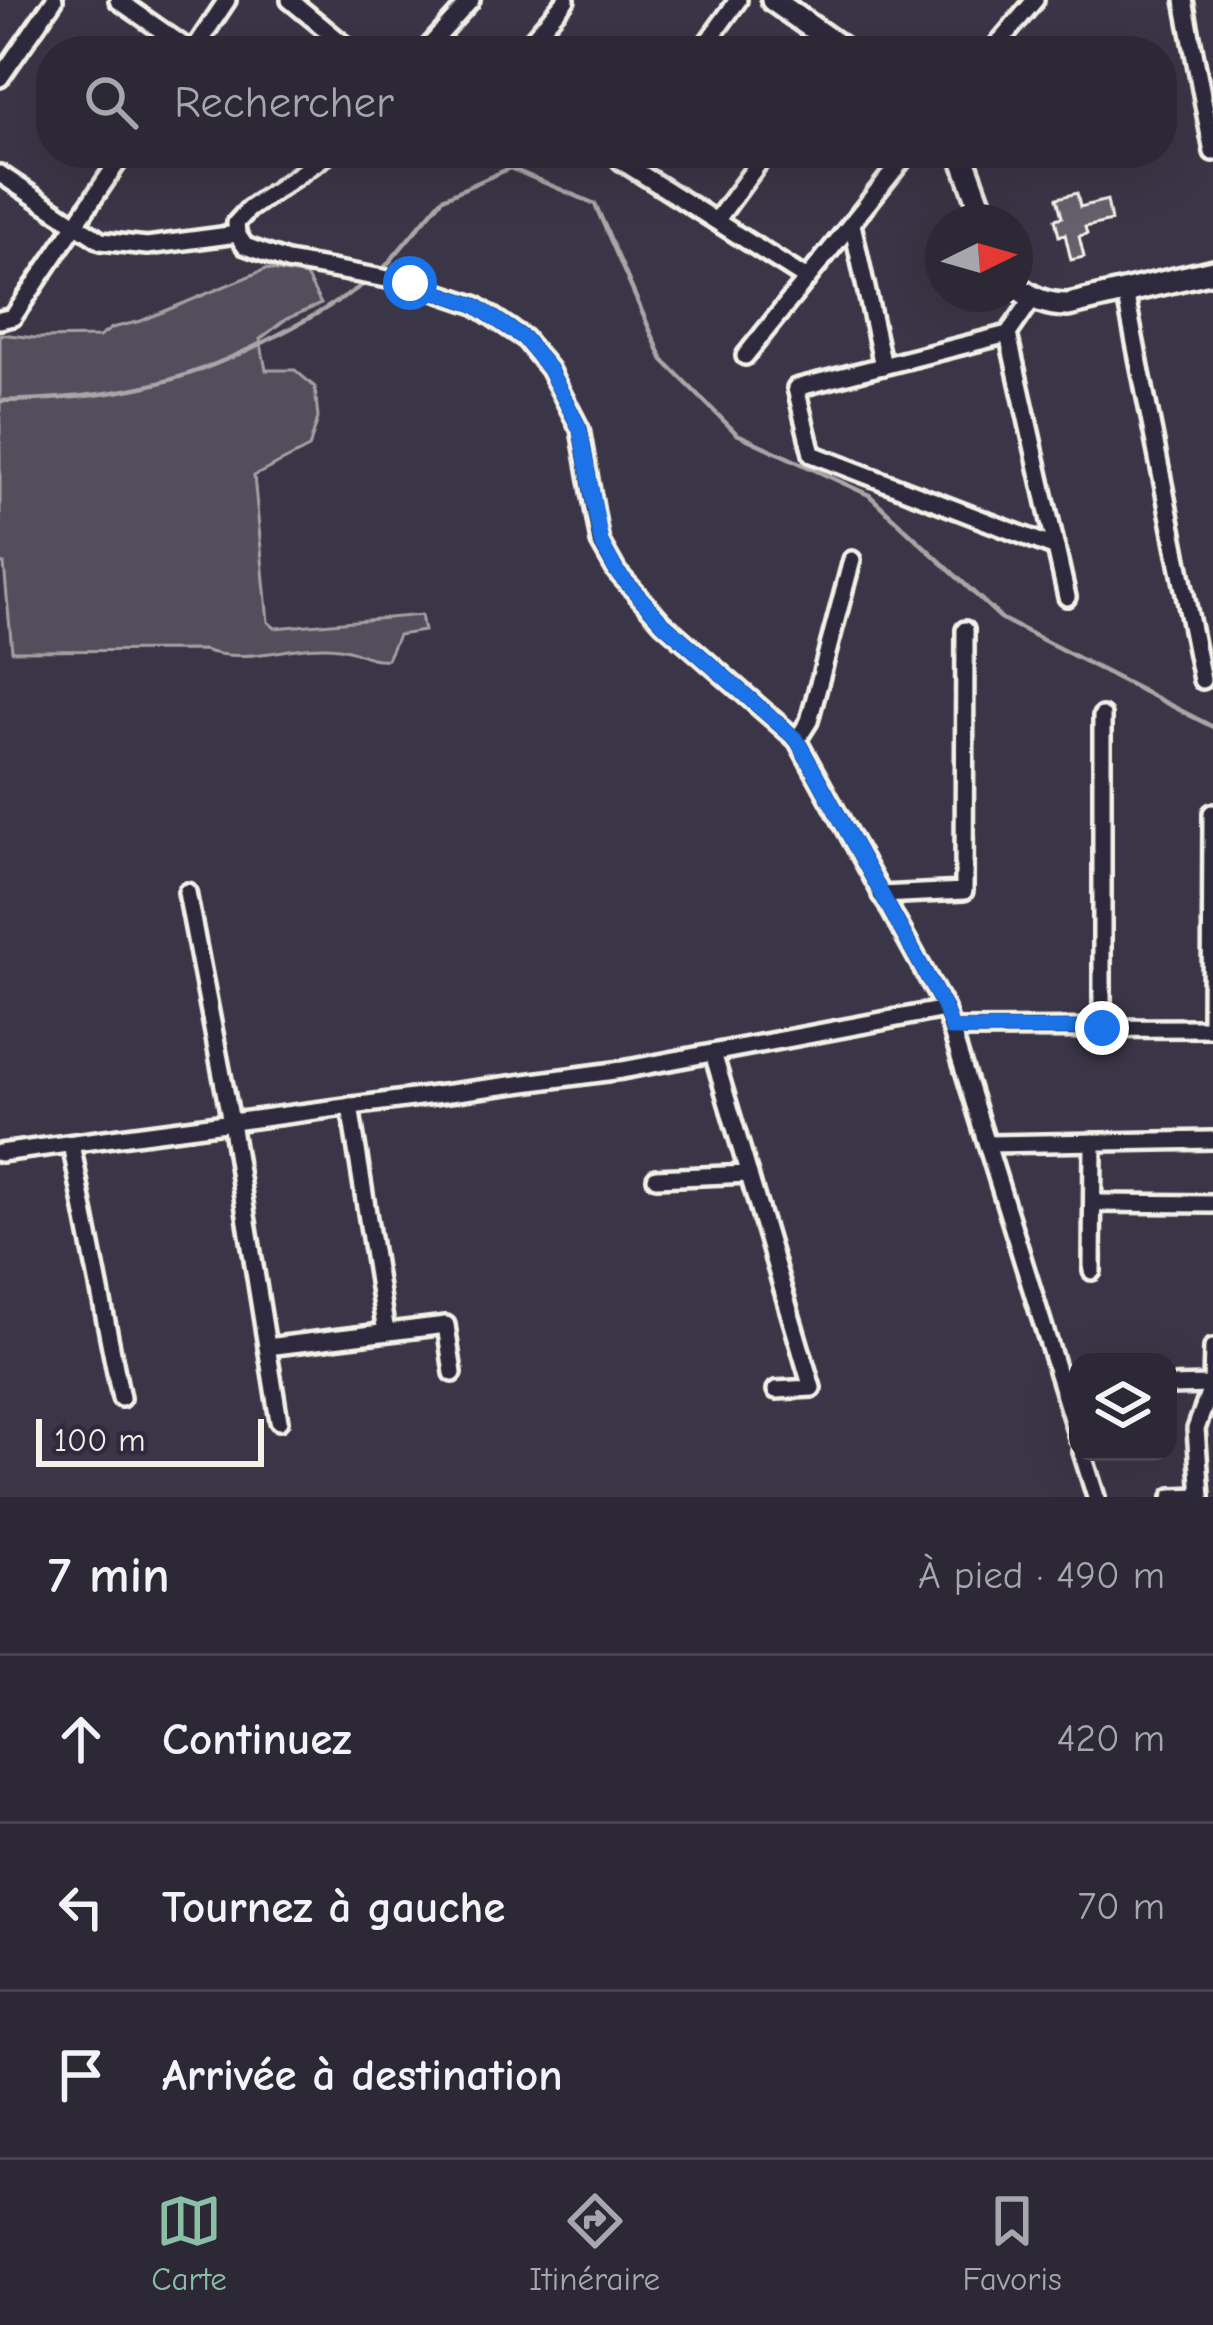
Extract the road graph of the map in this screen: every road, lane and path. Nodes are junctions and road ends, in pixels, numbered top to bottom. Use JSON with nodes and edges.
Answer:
{"nodes":[{"id":1,"x":54,"y":0,"type":"edge"},
{"id":2,"x":118,"y":0,"type":"edge"},
{"id":3,"x":227,"y":0,"type":"edge"},
{"id":4,"x":290,"y":0,"type":"edge"},
{"id":5,"x":471,"y":0,"type":"edge"},
{"id":6,"x":566,"y":0,"type":"edge"},
{"id":7,"x":738,"y":0,"type":"edge"},
{"id":8,"x":773,"y":0,"type":"edge"},
{"id":9,"x":1035,"y":0,"type":"edge"},
{"id":10,"x":1184,"y":0,"type":"edge"},
{"id":11,"x":170,"y":36,"type":"edge"},
{"id":12,"x":202,"y":36,"type":"edge"},
{"id":13,"x":334,"y":36,"type":"edge"},
{"id":14,"x":439,"y":36,"type":"edge"},
{"id":15,"x":535,"y":36,"type":"edge"},
{"id":16,"x":712,"y":36,"type":"edge"},
{"id":17,"x":823,"y":36,"type":"edge"},
{"id":18,"x":1005,"y":36,"type":"edge"},
{"id":19,"x":0,"y":78,"type":"edge"},
{"id":20,"x":1213,"y":152,"type":"edge"},
{"id":21,"x":114,"y":168,"type":"edge"},
{"id":22,"x":308,"y":168,"type":"edge"},
{"id":23,"x":632,"y":168,"type":"edge"},
{"id":24,"x":755,"y":168,"type":"edge"},
{"id":25,"x":896,"y":168,"type":"edge"},
{"id":26,"x":966,"y":168,"type":"edge"},
{"id":27,"x":0,"y":174,"type":"edge"},
{"id":28,"x":979,"y":204,"type":"edge"},
{"id":29,"x":716,"y":221,"type":"junction"},
{"id":30,"x":852,"y":224,"type":"junction"},
{"id":31,"x":75,"y":225,"type":"junction"},
{"id":32,"x":237,"y":235,"type":"junction"},
{"id":33,"x":1213,"y":271,"type":"edge"},
{"id":34,"x":807,"y":279,"type":"junction"},
{"id":35,"x":1125,"y":292,"type":"junction"},
{"id":36,"x":1033,"y":296,"type":"edge"},
{"id":37,"x":1016,"y":312,"type":"edge"},
{"id":38,"x":0,"y":320,"type":"edge"},
{"id":39,"x":1008,"y":334,"type":"junction"},
{"id":40,"x":745,"y":356,"type":"dead end"},
{"id":41,"x":883,"y":366,"type":"junction"},
{"id":42,"x":1056,"y":548,"type":"junction"},
{"id":43,"x":852,"y":560,"type":"dead end"},
{"id":44,"x":1067,"y":597,"type":"dead end"},
{"id":45,"x":965,"y":630,"type":"dead end"},
{"id":46,"x":1202,"y":680,"type":"dead end"},
{"id":47,"x":1102,"y":716,"type":"dead end"},
{"id":48,"x":797,"y":740,"type":"junction"},
{"id":49,"x":1212,"y":813,"type":"edge"},
{"id":50,"x":187,"y":892,"type":"dead end"},
{"id":51,"x":881,"y":895,"type":"junction"},
{"id":52,"x":945,"y":1009,"type":"junction"},
{"id":53,"x":1102,"y":1028,"type":"junction"},
{"id":54,"x":1212,"y":1028,"type":"edge"},
{"id":55,"x":952,"y":1029,"type":"junction"},
{"id":56,"x":713,"y":1052,"type":"junction"},
{"id":57,"x":350,"y":1106,"type":"junction"},
{"id":58,"x":231,"y":1122,"type":"junction"},
{"id":59,"x":1213,"y":1140,"type":"edge"},
{"id":60,"x":1093,"y":1142,"type":"junction"},
{"id":61,"x":71,"y":1144,"type":"junction"},
{"id":62,"x":987,"y":1144,"type":"junction"},
{"id":63,"x":0,"y":1153,"type":"edge"},
{"id":64,"x":749,"y":1174,"type":"junction"},
{"id":65,"x":656,"y":1178,"type":"dead end"},
{"id":66,"x":1093,"y":1203,"type":"junction"},
{"id":67,"x":1213,"y":1204,"type":"edge"},
{"id":68,"x":1092,"y":1271,"type":"dead end"},
{"id":69,"x":386,"y":1332,"type":"junction"},
{"id":70,"x":267,"y":1347,"type":"junction"},
{"id":71,"x":1213,"y":1348,"type":"edge"},
{"id":72,"x":453,"y":1372,"type":"dead end"},
{"id":73,"x":1069,"y":1385,"type":"edge"},
{"id":74,"x":1212,"y":1385,"type":"edge"},
{"id":75,"x":1177,"y":1386,"type":"edge"},
{"id":76,"x":776,"y":1390,"type":"dead end"},
{"id":77,"x":121,"y":1398,"type":"dead end"},
{"id":78,"x":279,"y":1421,"type":"dead end"},
{"id":79,"x":1085,"y":1461,"type":"edge"},
{"id":80,"x":1096,"y":1497,"type":"edge"},
{"id":81,"x":1172,"y":1497,"type":"edge"},
{"id":82,"x":1201,"y":1497,"type":"edge"}],
"edges":[{"from":1,"to":19,"type":"street"},
{"from":2,"to":11,"type":"street"},
{"from":3,"to":12,"type":"street"},
{"from":4,"to":13,"type":"street"},
{"from":5,"to":14,"type":"street"},
{"from":6,"to":15,"type":"street"},
{"from":7,"to":16,"type":"street"},
{"from":8,"to":17,"type":"street"},
{"from":9,"to":18,"type":"street"},
{"from":10,"to":20,"type":"street"},
{"from":21,"to":31,"type":"street"},
{"from":22,"to":32,"type":"street"},
{"from":23,"to":29,"type":"street"},
{"from":24,"to":29,"type":"street"},
{"from":25,"to":30,"type":"street"},
{"from":26,"to":28,"type":"street"},
{"from":27,"to":31,"type":"street"},
{"from":29,"to":34,"type":"street"},
{"from":30,"to":34,"type":"street"},
{"from":30,"to":41,"type":"street"},
{"from":31,"to":32,"type":"street"},
{"from":31,"to":38,"type":"street"},
{"from":32,"to":48,"type":"street"},
{"from":33,"to":35,"type":"street"},
{"from":34,"to":40,"type":"street"},
{"from":35,"to":36,"type":"street"},
{"from":35,"to":46,"type":"street"},
{"from":37,"to":39,"type":"street"},
{"from":39,"to":41,"type":"street"},
{"from":39,"to":42,"type":"street"},
{"from":41,"to":42,"type":"street"},
{"from":42,"to":44,"type":"street"},
{"from":43,"to":48,"type":"street"},
{"from":45,"to":51,"type":"street"},
{"from":47,"to":53,"type":"street"},
{"from":48,"to":51,"type":"street"},
{"from":49,"to":54,"type":"street"},
{"from":50,"to":58,"type":"street"},
{"from":51,"to":52,"type":"street"},
{"from":52,"to":55,"type":"street"},
{"from":52,"to":56,"type":"street"},
{"from":53,"to":54,"type":"street"},
{"from":53,"to":55,"type":"street"},
{"from":55,"to":62,"type":"street"},
{"from":56,"to":57,"type":"street"},
{"from":56,"to":64,"type":"street"},
{"from":57,"to":58,"type":"street"},
{"from":57,"to":69,"type":"street"},
{"from":58,"to":61,"type":"street"},
{"from":58,"to":70,"type":"street"},
{"from":59,"to":60,"type":"street"},
{"from":60,"to":62,"type":"street"},
{"from":60,"to":66,"type":"street"},
{"from":61,"to":63,"type":"street"},
{"from":61,"to":77,"type":"street"},
{"from":62,"to":73,"type":"street"},
{"from":64,"to":65,"type":"street"},
{"from":64,"to":76,"type":"street"},
{"from":66,"to":67,"type":"street"},
{"from":66,"to":68,"type":"street"},
{"from":69,"to":70,"type":"street"},
{"from":69,"to":72,"type":"street"},
{"from":70,"to":78,"type":"street"},
{"from":71,"to":74,"type":"street"},
{"from":74,"to":75,"type":"street"},
{"from":74,"to":82,"type":"street"},
{"from":79,"to":80,"type":"street"},
{"from":81,"to":82,"type":"street"}]}
